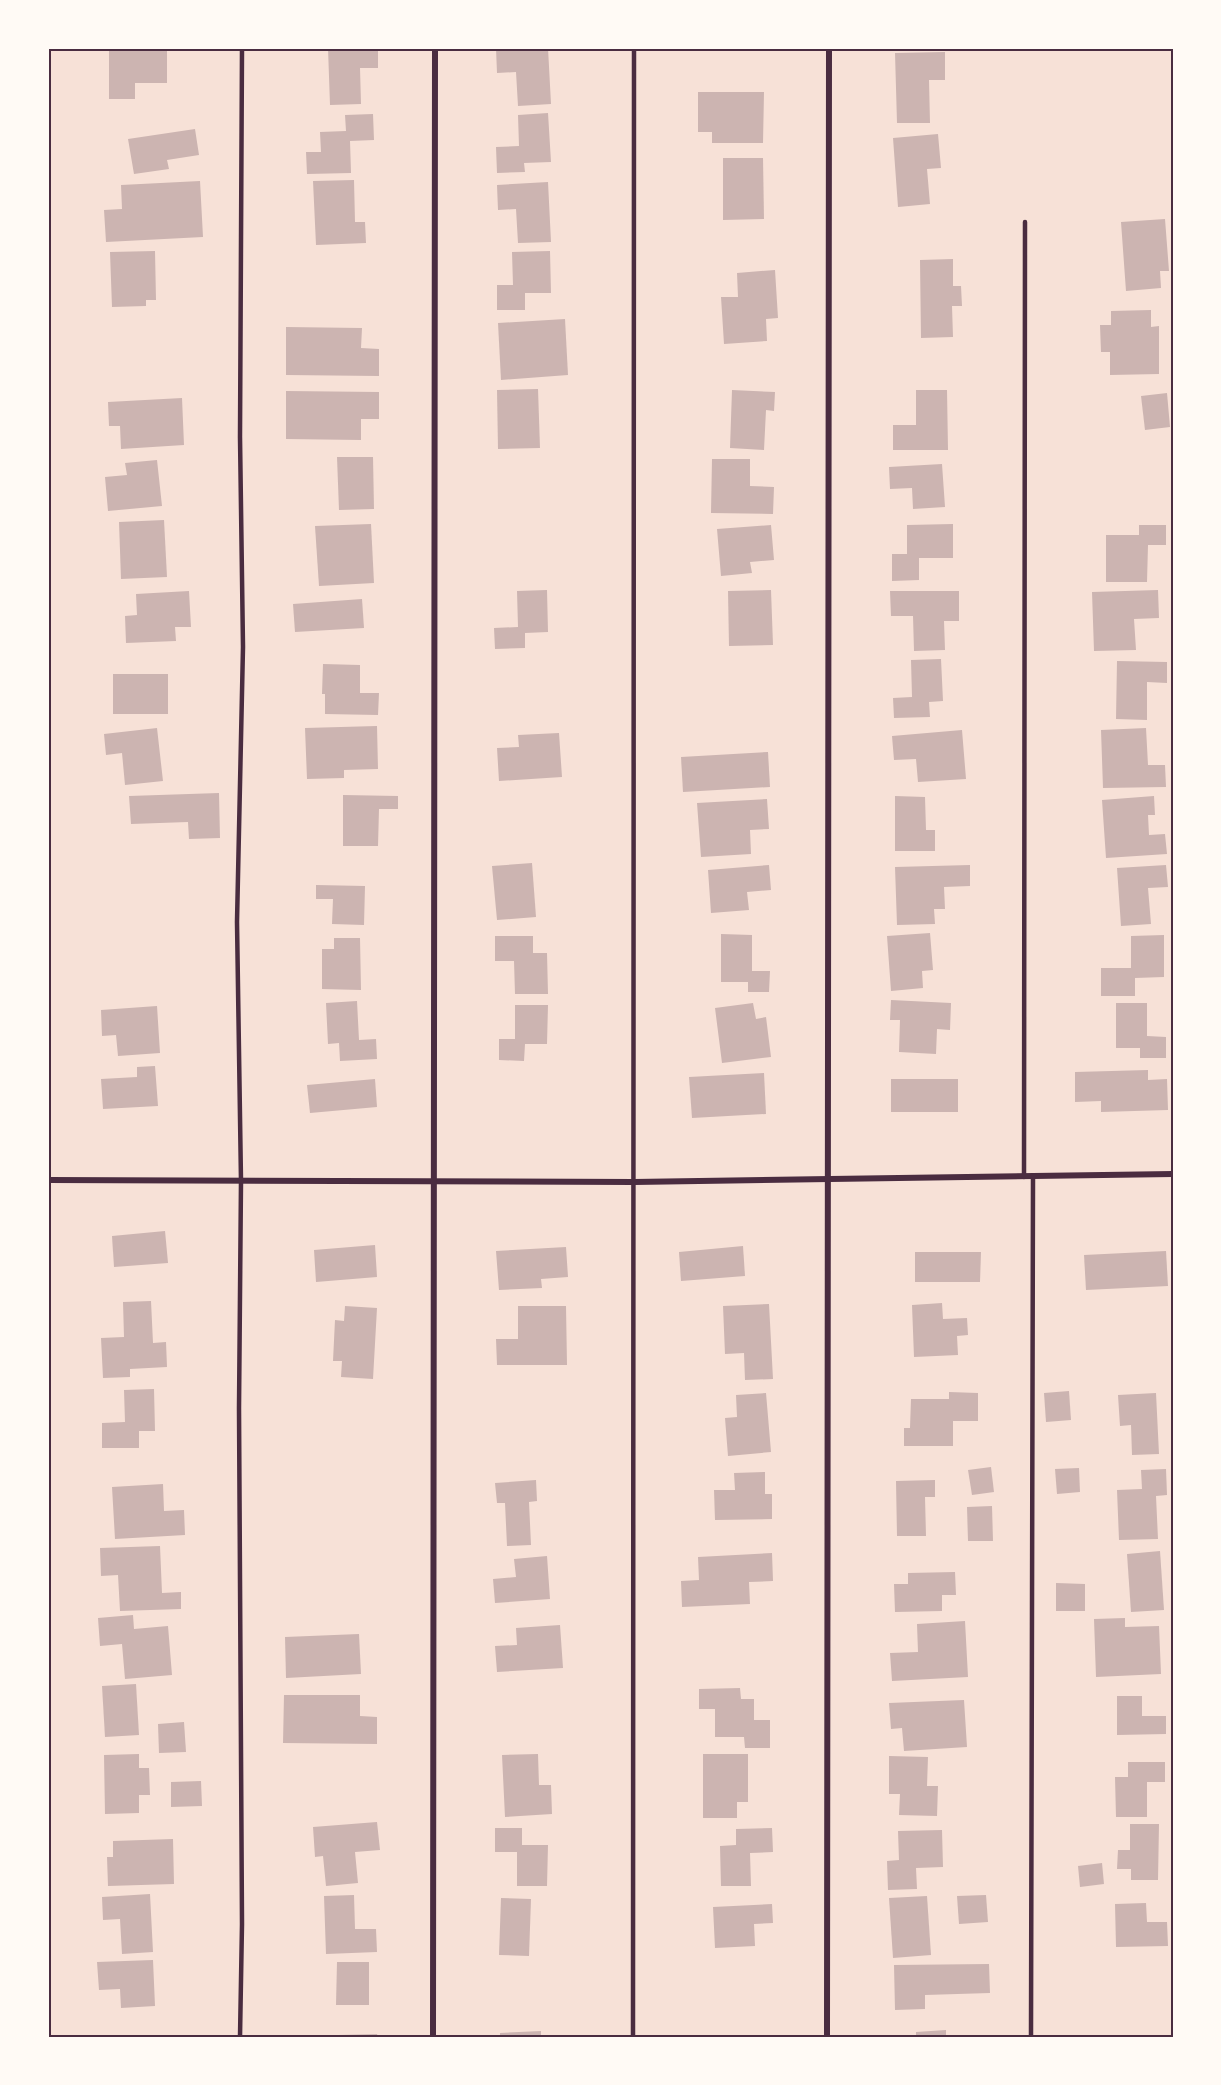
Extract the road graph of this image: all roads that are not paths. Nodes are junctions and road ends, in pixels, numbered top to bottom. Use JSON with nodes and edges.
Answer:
{"nodes":[{"id":1,"x":242,"y":48,"type":"edge"},
{"id":2,"x":435,"y":48,"type":"edge"},
{"id":3,"x":634,"y":48,"type":"edge"},
{"id":4,"x":830,"y":48,"type":"edge"},
{"id":5,"x":1025,"y":222,"type":"dead end"},
{"id":6,"x":1173,"y":1174,"type":"edge"},
{"id":7,"x":1024,"y":1177,"type":"junction"},
{"id":8,"x":1034,"y":1177,"type":"junction"},
{"id":9,"x":48,"y":1180,"type":"edge"},
{"id":10,"x":434,"y":1180,"type":"junction"},
{"id":11,"x":829,"y":1180,"type":"junction"},
{"id":12,"x":241,"y":1181,"type":"junction"},
{"id":13,"x":634,"y":1182,"type":"junction"},
{"id":14,"x":240,"y":2037,"type":"edge"},
{"id":15,"x":433,"y":2037,"type":"edge"},
{"id":16,"x":633,"y":2037,"type":"edge"},
{"id":17,"x":827,"y":2037,"type":"edge"},
{"id":18,"x":1031,"y":2037,"type":"edge"}],
"edges":[{"from":1,"to":12,"type":"lane"},
{"from":2,"to":10,"type":"street"},
{"from":3,"to":13,"type":"lane"},
{"from":4,"to":11,"type":"street"},
{"from":5,"to":7,"type":"lane"},
{"from":6,"to":8,"type":"street"},
{"from":7,"to":8,"type":"street"},
{"from":7,"to":11,"type":"street"},
{"from":8,"to":18,"type":"lane"},
{"from":9,"to":12,"type":"street"},
{"from":10,"to":12,"type":"street"},
{"from":10,"to":13,"type":"street"},
{"from":10,"to":15,"type":"street"},
{"from":11,"to":13,"type":"street"},
{"from":11,"to":17,"type":"street"},
{"from":12,"to":14,"type":"lane"},
{"from":13,"to":16,"type":"lane"}]}
